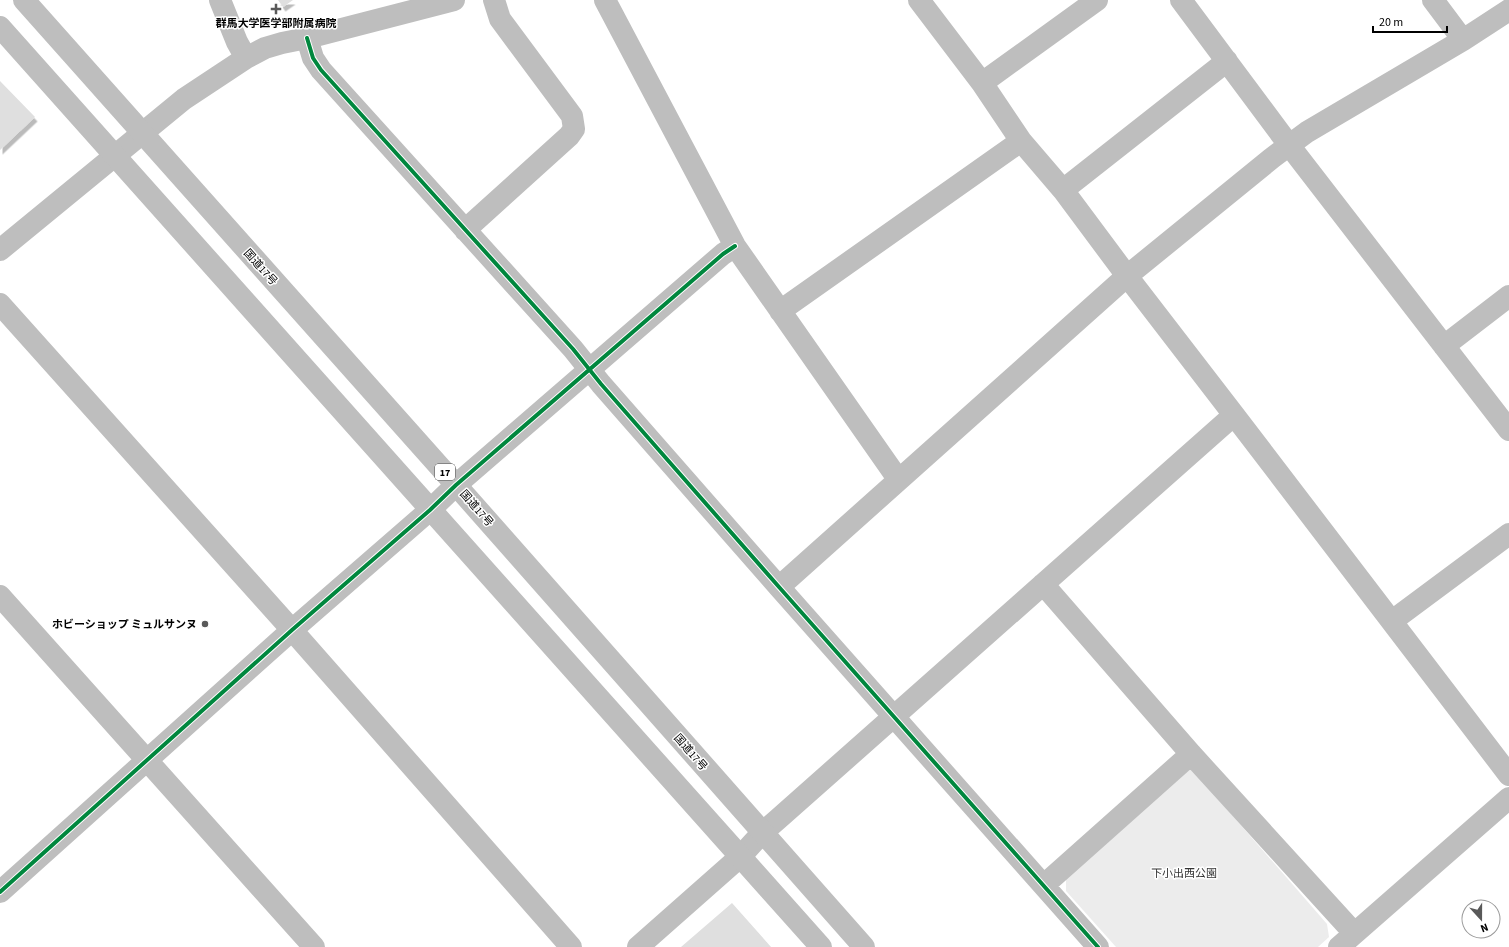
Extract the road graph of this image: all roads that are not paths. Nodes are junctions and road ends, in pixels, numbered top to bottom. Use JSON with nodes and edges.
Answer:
{"nodes":[{"id":1,"x":24,"y":0,"type":"edge"},
{"id":2,"x":220,"y":0,"type":"edge"},
{"id":3,"x":454,"y":0,"type":"edge"},
{"id":4,"x":494,"y":0,"type":"edge"},
{"id":5,"x":605,"y":0,"type":"edge"},
{"id":6,"x":919,"y":0,"type":"edge"},
{"id":7,"x":1097,"y":0,"type":"edge"},
{"id":8,"x":1181,"y":0,"type":"edge"},
{"id":9,"x":1432,"y":0,"type":"edge"},
{"id":10,"x":1509,"y":10,"type":"edge"},
{"id":11,"x":0,"y":27,"type":"edge"},
{"id":12,"x":307,"y":38,"type":"junction"},
{"id":13,"x":1462,"y":40,"type":"junction"},
{"id":14,"x":246,"y":58,"type":"junction"},
{"id":15,"x":1227,"y":61,"type":"junction"},
{"id":16,"x":982,"y":83,"type":"junction"},
{"id":17,"x":142,"y":134,"type":"junction"},
{"id":18,"x":1021,"y":141,"type":"junction"},
{"id":19,"x":1288,"y":145,"type":"junction"},
{"id":20,"x":116,"y":155,"type":"junction"},
{"id":21,"x":1063,"y":190,"type":"junction"},
{"id":22,"x":465,"y":230,"type":"junction"},
{"id":23,"x":735,"y":246,"type":"junction"},
{"id":24,"x":0,"y":250,"type":"edge"},
{"id":25,"x":1127,"y":276,"type":"junction"},
{"id":26,"x":1509,"y":296,"type":"edge"},
{"id":27,"x":0,"y":304,"type":"edge"},
{"id":28,"x":780,"y":311,"type":"junction"},
{"id":29,"x":1444,"y":346,"type":"junction"},
{"id":30,"x":589,"y":369,"type":"junction"},
{"id":31,"x":1234,"y":415,"type":"junction"},
{"id":32,"x":1509,"y":430,"type":"edge"},
{"id":33,"x":898,"y":479,"type":"junction"},
{"id":34,"x":456,"y":485,"type":"junction"},
{"id":35,"x":430,"y":510,"type":"junction"},
{"id":36,"x":1509,"y":534,"type":"edge"},
{"id":37,"x":1043,"y":584,"type":"junction"},
{"id":38,"x":779,"y":587,"type":"junction"},
{"id":39,"x":0,"y":596,"type":"edge"},
{"id":40,"x":1392,"y":621,"type":"junction"},
{"id":41,"x":292,"y":630,"type":"junction"},
{"id":42,"x":894,"y":716,"type":"junction"},
{"id":43,"x":1191,"y":754,"type":"junction"},
{"id":44,"x":148,"y":760,"type":"junction"},
{"id":45,"x":1509,"y":775,"type":"edge"},
{"id":46,"x":1509,"y":798,"type":"edge"},
{"id":47,"x":762,"y":833,"type":"junction"},
{"id":48,"x":741,"y":856,"type":"junction"},
{"id":49,"x":1044,"y":885,"type":"junction"},
{"id":50,"x":0,"y":892,"type":"edge"},
{"id":51,"x":1346,"y":940,"type":"edge"},
{"id":52,"x":307,"y":945,"type":"edge"},
{"id":53,"x":571,"y":947,"type":"edge"},
{"id":54,"x":638,"y":947,"type":"edge"},
{"id":55,"x":821,"y":947,"type":"edge"},
{"id":56,"x":864,"y":947,"type":"edge"},
{"id":57,"x":1098,"y":947,"type":"edge"}],
"edges":[{"from":1,"to":17,"type":"main road","name":"国道17号","number":"17"},
{"from":2,"to":14,"type":"main road"},
{"from":3,"to":12,"type":"main road"},
{"from":4,"to":22,"type":"main road"},
{"from":5,"to":23,"type":"main road"},
{"from":6,"to":16,"type":"main road"},
{"from":7,"to":16,"type":"main road"},
{"from":8,"to":15,"type":"main road"},
{"from":9,"to":13,"type":"main road"},
{"from":10,"to":13,"type":"main road"},
{"from":11,"to":20,"type":"main road"},
{"from":12,"to":14,"type":"main road"},
{"from":12,"to":22,"type":"main road"},
{"from":13,"to":19,"type":"main road"},
{"from":14,"to":17,"type":"main road"},
{"from":15,"to":19,"type":"main road"},
{"from":15,"to":21,"type":"main road"},
{"from":16,"to":18,"type":"main road"},
{"from":17,"to":20,"type":"main road"},
{"from":17,"to":34,"type":"main road","name":"国道17号","number":"17"},
{"from":18,"to":21,"type":"main road"},
{"from":18,"to":28,"type":"main road"},
{"from":19,"to":25,"type":"main road"},
{"from":19,"to":29,"type":"main road"},
{"from":20,"to":24,"type":"main road"},
{"from":20,"to":35,"type":"main road"},
{"from":21,"to":25,"type":"main road"},
{"from":22,"to":30,"type":"main road"},
{"from":23,"to":28,"type":"main road"},
{"from":23,"to":30,"type":"main road"},
{"from":25,"to":31,"type":"main road"},
{"from":25,"to":33,"type":"main road"},
{"from":26,"to":29,"type":"main road"},
{"from":27,"to":41,"type":"main road"},
{"from":28,"to":33,"type":"main road"},
{"from":29,"to":32,"type":"main road"},
{"from":30,"to":34,"type":"main road"},
{"from":30,"to":38,"type":"main road"},
{"from":31,"to":37,"type":"main road"},
{"from":31,"to":40,"type":"main road"},
{"from":33,"to":38,"type":"main road"},
{"from":34,"to":35,"type":"main road"},
{"from":34,"to":47,"type":"main road","name":"国道17号","number":"17"},
{"from":35,"to":41,"type":"main road"},
{"from":35,"to":48,"type":"main road"},
{"from":36,"to":40,"type":"main road"},
{"from":37,"to":42,"type":"main road"},
{"from":37,"to":43,"type":"main road"},
{"from":38,"to":42,"type":"main road"},
{"from":39,"to":44,"type":"main road"},
{"from":40,"to":45,"type":"main road"},
{"from":41,"to":44,"type":"main road"},
{"from":41,"to":53,"type":"main road"},
{"from":42,"to":47,"type":"main road"},
{"from":42,"to":49,"type":"main road"},
{"from":43,"to":49,"type":"main road"},
{"from":43,"to":51,"type":"main road"},
{"from":44,"to":50,"type":"main road"},
{"from":44,"to":52,"type":"main road"},
{"from":46,"to":51,"type":"main road"},
{"from":47,"to":48,"type":"main road"},
{"from":47,"to":56,"type":"main road","name":"国道17号","number":"17"},
{"from":48,"to":54,"type":"main road"},
{"from":48,"to":55,"type":"main road"},
{"from":49,"to":57,"type":"main road"}]}
